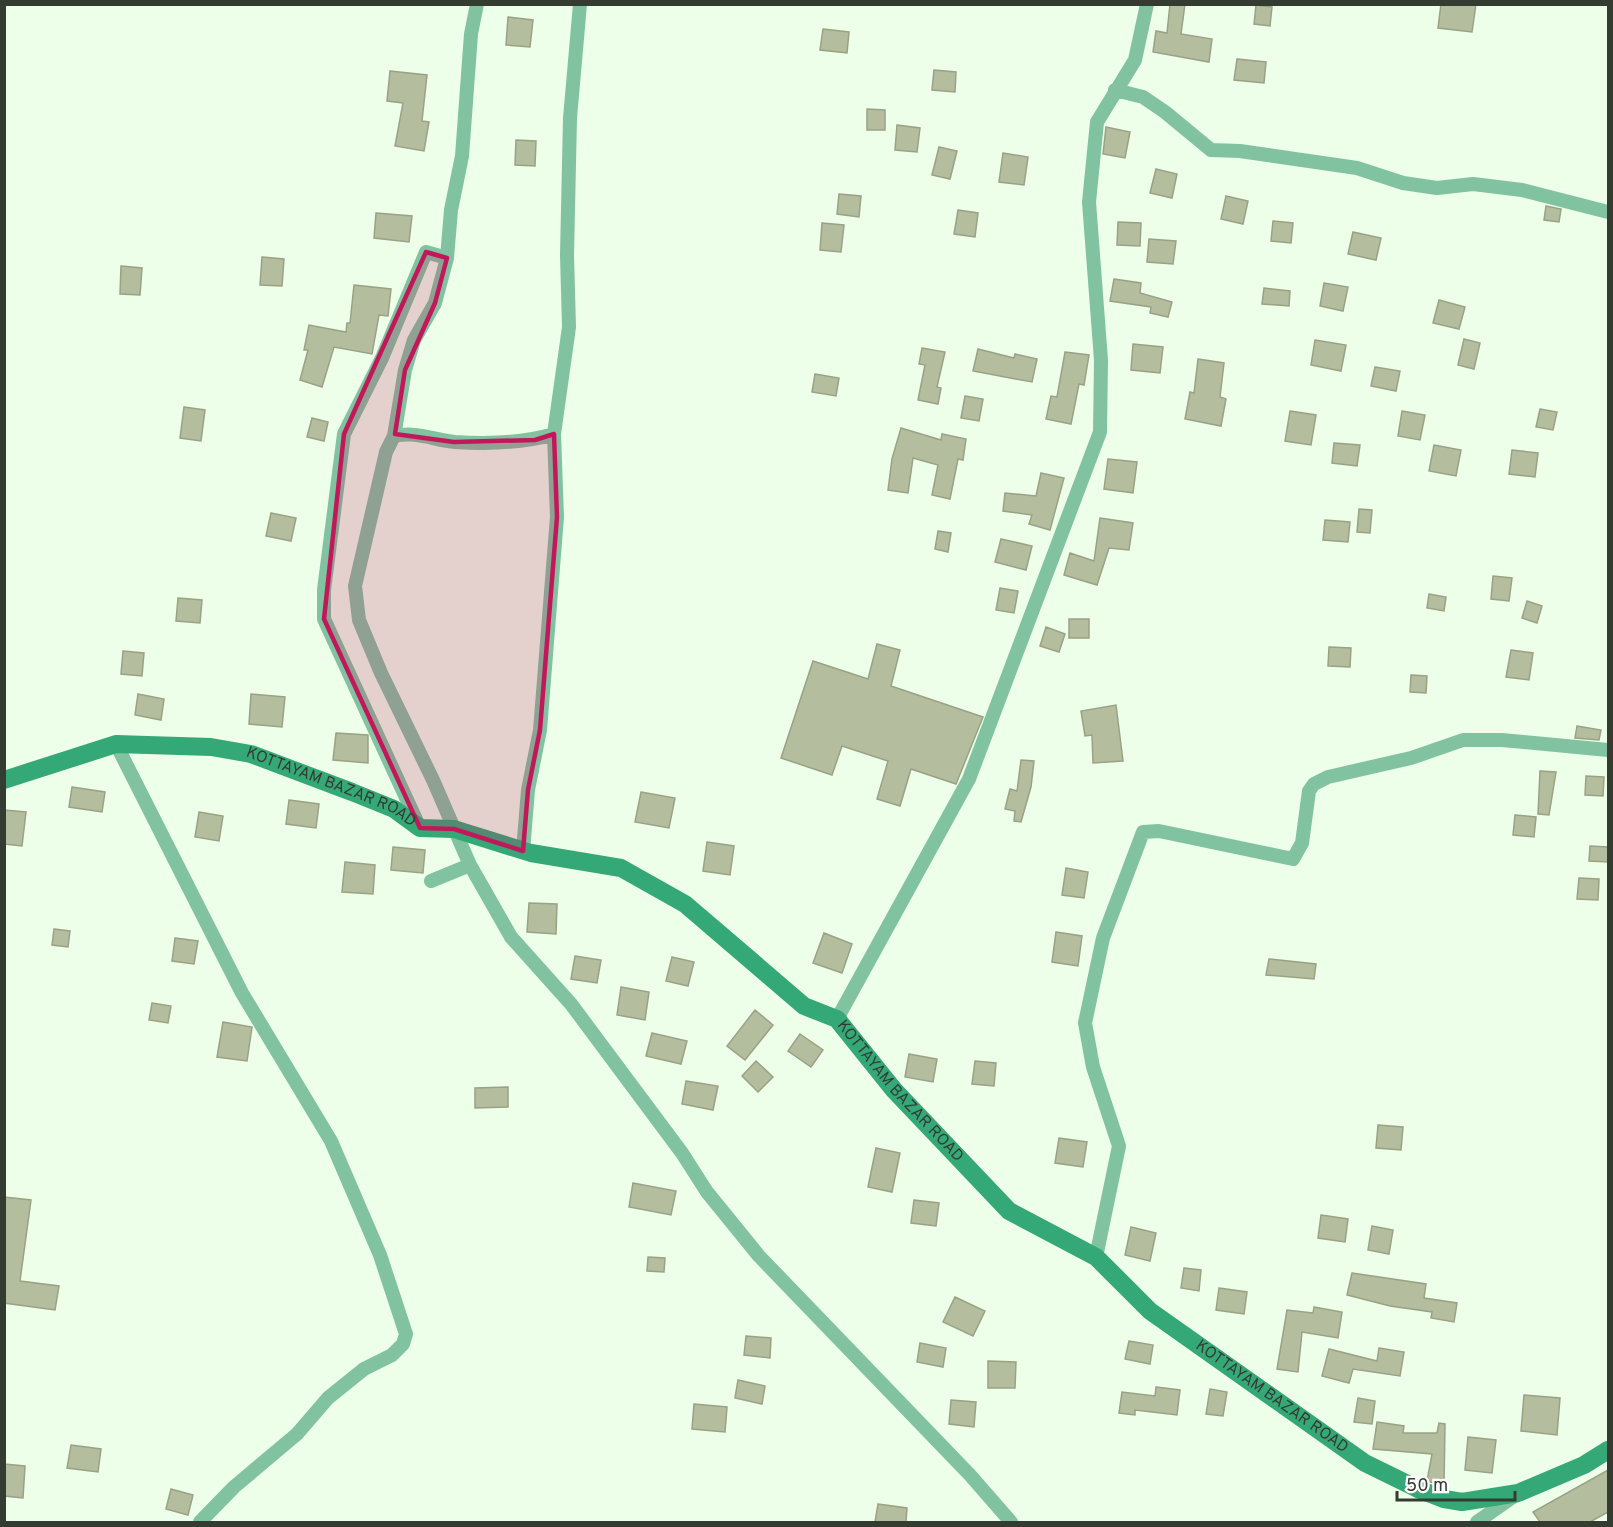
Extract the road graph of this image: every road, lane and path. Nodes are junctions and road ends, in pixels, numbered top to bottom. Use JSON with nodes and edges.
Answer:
{"nodes":[{"id":1,"x":477,"y":4,"type":"edge"},
{"id":2,"x":580,"y":4,"type":"edge"},
{"id":3,"x":1147,"y":4,"type":"edge"},
{"id":4,"x":1115,"y":90,"type":"junction"},
{"id":5,"x":1608,"y":212,"type":"edge"},
{"id":6,"x":447,"y":258,"type":"junction"},
{"id":7,"x":554,"y":434,"type":"junction"},
{"id":8,"x":394,"y":436,"type":"junction"},
{"id":9,"x":116,"y":744,"type":"junction"},
{"id":10,"x":1608,"y":750,"type":"edge"},
{"id":11,"x":4,"y":780,"type":"edge"},
{"id":12,"x":420,"y":828,"type":"junction"},
{"id":13,"x":451,"y":829,"type":"junction"},
{"id":14,"x":523,"y":851,"type":"junction"},
{"id":15,"x":470,"y":865,"type":"junction"},
{"id":16,"x":431,"y":881,"type":"dead end"},
{"id":17,"x":837,"y":1019,"type":"junction"},
{"id":18,"x":1096,"y":1257,"type":"junction"},
{"id":19,"x":1608,"y":1450,"type":"edge"},
{"id":20,"x":1518,"y":1493,"type":"junction"},
{"id":21,"x":200,"y":1522,"type":"edge"},
{"id":22,"x":1011,"y":1522,"type":"edge"},
{"id":23,"x":1479,"y":1522,"type":"edge"}],
"edges":[{"from":1,"to":6,"type":"street"},
{"from":2,"to":7,"type":"street"},
{"from":3,"to":4,"type":"street"},
{"from":4,"to":5,"type":"street"},
{"from":4,"to":17,"type":"street"},
{"from":6,"to":8,"type":"street"},
{"from":6,"to":12,"type":"street"},
{"from":7,"to":8,"type":"street"},
{"from":7,"to":14,"type":"street"},
{"from":8,"to":13,"type":"street"},
{"from":9,"to":11,"type":"main road","name":"KOTTAYAM BAZAR ROAD"},
{"from":9,"to":12,"type":"main road","name":"KOTTAYAM BAZAR ROAD"},
{"from":9,"to":21,"type":"street"},
{"from":10,"to":18,"type":"street"},
{"from":12,"to":13,"type":"main road","name":"KOTTAYAM BAZAR ROAD"},
{"from":13,"to":14,"type":"main road","name":"KOTTAYAM BAZAR ROAD"},
{"from":13,"to":15,"type":"street"},
{"from":14,"to":17,"type":"main road","name":"KOTTAYAM BAZAR ROAD"},
{"from":15,"to":16,"type":"street"},
{"from":15,"to":22,"type":"street"},
{"from":17,"to":18,"type":"main road","name":"KOTTAYAM BAZAR ROAD"},
{"from":18,"to":20,"type":"main road","name":"KOTTAYAM BAZAR ROAD"},
{"from":19,"to":20,"type":"main road","name":"KOTTAYAM BAZAR ROAD"},
{"from":20,"to":23,"type":"street"}]}
